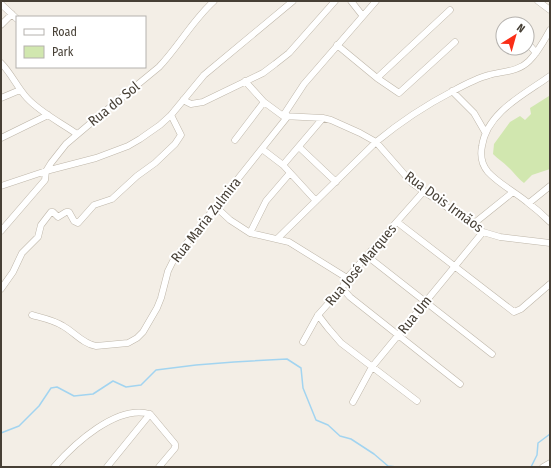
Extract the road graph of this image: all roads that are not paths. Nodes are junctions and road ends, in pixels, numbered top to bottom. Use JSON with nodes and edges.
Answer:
{"nodes":[{"id":1,"x":214,"y":1,"type":"edge"},
{"id":2,"x":293,"y":1,"type":"edge"},
{"id":3,"x":335,"y":1,"type":"edge"},
{"id":4,"x":351,"y":1,"type":"edge"},
{"id":5,"x":376,"y":1,"type":"edge"},
{"id":6,"x":538,"y":1,"type":"edge"},
{"id":7,"x":1,"y":4,"type":"edge"},
{"id":8,"x":450,"y":10,"type":"dead end"},
{"id":9,"x":550,"y":10,"type":"edge"},
{"id":10,"x":12,"y":14,"type":"junction"},
{"id":11,"x":362,"y":15,"type":"junction"},
{"id":12,"x":16,"y":18,"type":"edge"},
{"id":13,"x":1,"y":25,"type":"edge"},
{"id":14,"x":550,"y":30,"type":"edge"},
{"id":15,"x":456,"y":42,"type":"dead end"},
{"id":16,"x":337,"y":45,"type":"junction"},
{"id":17,"x":536,"y":53,"type":"joint"},
{"id":18,"x":1,"y":63,"type":"edge"},
{"id":19,"x":550,"y":76,"type":"edge"},
{"id":20,"x":377,"y":78,"type":"junction"},
{"id":21,"x":246,"y":81,"type":"junction"},
{"id":22,"x":20,"y":90,"type":"junction"},
{"id":23,"x":452,"y":91,"type":"junction"},
{"id":24,"x":1,"y":98,"type":"edge"},
{"id":25,"x":183,"y":100,"type":"junction"},
{"id":26,"x":264,"y":102,"type":"junction"},
{"id":27,"x":48,"y":115,"type":"junction"},
{"id":28,"x":171,"y":115,"type":"junction"},
{"id":29,"x":286,"y":116,"type":"junction"},
{"id":30,"x":322,"y":118,"type":"junction"},
{"id":31,"x":485,"y":132,"type":"junction"},
{"id":32,"x":77,"y":134,"type":"junction"},
{"id":33,"x":1,"y":138,"type":"edge"},
{"id":34,"x":235,"y":140,"type":"dead end"},
{"id":35,"x":376,"y":142,"type":"junction"},
{"id":36,"x":299,"y":147,"type":"junction"},
{"id":37,"x":262,"y":149,"type":"junction"},
{"id":38,"x":282,"y":165,"type":"junction"},
{"id":39,"x":46,"y":171,"type":"junction"},
{"id":40,"x":290,"y":173,"type":"junction"},
{"id":41,"x":336,"y":182,"type":"junction"},
{"id":42,"x":1,"y":186,"type":"edge"},
{"id":43,"x":550,"y":186,"type":"edge"},
{"id":44,"x":424,"y":191,"type":"junction"},
{"id":45,"x":514,"y":192,"type":"junction"},
{"id":46,"x":316,"y":201,"type":"junction"},
{"id":47,"x":529,"y":203,"type":"junction"},
{"id":48,"x":216,"y":207,"type":"junction"},
{"id":49,"x":397,"y":222,"type":"junction"},
{"id":50,"x":550,"y":222,"type":"edge"},
{"id":51,"x":472,"y":225,"type":"junction"},
{"id":52,"x":1,"y":231,"type":"edge"},
{"id":53,"x":483,"y":232,"type":"junction"},
{"id":54,"x":250,"y":233,"type":"junction"},
{"id":55,"x":278,"y":239,"type":"junction"},
{"id":56,"x":550,"y":243,"type":"edge"},
{"id":57,"x":367,"y":256,"type":"junction"},
{"id":58,"x":455,"y":267,"type":"junction"},
{"id":59,"x":347,"y":278,"type":"junction"},
{"id":60,"x":550,"y":284,"type":"edge"},
{"id":61,"x":342,"y":288,"type":"junction"},
{"id":62,"x":1,"y":289,"type":"edge"},
{"id":63,"x":425,"y":302,"type":"junction"},
{"id":64,"x":318,"y":314,"type":"junction"},
{"id":65,"x":32,"y":315,"type":"dead end"},
{"id":66,"x":398,"y":336,"type":"junction"},
{"id":67,"x":303,"y":342,"type":"dead end"},
{"id":68,"x":492,"y":354,"type":"dead end"},
{"id":69,"x":372,"y":367,"type":"junction"},
{"id":70,"x":460,"y":384,"type":"dead end"},
{"id":71,"x":417,"y":401,"type":"dead end"},
{"id":72,"x":353,"y":402,"type":"dead end"},
{"id":73,"x":150,"y":414,"type":"junction"},
{"id":74,"x":550,"y":463,"type":"edge"},
{"id":75,"x":55,"y":467,"type":"edge"},
{"id":76,"x":107,"y":467,"type":"edge"},
{"id":77,"x":160,"y":467,"type":"edge"},
{"id":78,"x":543,"y":467,"type":"edge"}],
"edges":[{"from":1,"to":32,"type":"street","name":"Rua do Sol"},
{"from":2,"to":25,"type":"street"},
{"from":3,"to":21,"type":"street"},
{"from":4,"to":11,"type":"street"},
{"from":5,"to":11,"type":"street","name":"Rua Maria Zulmira"},
{"from":6,"to":9,"type":"street"},
{"from":7,"to":10,"type":"street"},
{"from":8,"to":20,"type":"street"},
{"from":10,"to":12,"type":"street"},
{"from":10,"to":13,"type":"street"},
{"from":11,"to":16,"type":"street","name":"Rua Maria Zulmira"},
{"from":14,"to":17,"type":"street"},
{"from":15,"to":20,"type":"street"},
{"from":16,"to":20,"type":"street"},
{"from":16,"to":29,"type":"street","name":"Rua Maria Zulmira"},
{"from":17,"to":23,"type":"street"},
{"from":18,"to":22,"type":"street"},
{"from":19,"to":31,"type":"street"},
{"from":21,"to":25,"type":"street"},
{"from":21,"to":26,"type":"street"},
{"from":22,"to":24,"type":"street"},
{"from":22,"to":27,"type":"street"},
{"from":23,"to":31,"type":"street"},
{"from":23,"to":35,"type":"street"},
{"from":25,"to":28,"type":"street"},
{"from":26,"to":29,"type":"street"},
{"from":26,"to":34,"type":"street"},
{"from":27,"to":32,"type":"street"},
{"from":27,"to":33,"type":"street"},
{"from":28,"to":39,"type":"street"},
{"from":28,"to":62,"type":"street"},
{"from":29,"to":30,"type":"street","name":"Rua Dois Irmãos"},
{"from":29,"to":37,"type":"street","name":"Rua Maria Zulmira"},
{"from":30,"to":35,"type":"street","name":"Rua Dois Irmãos"},
{"from":30,"to":36,"type":"street"},
{"from":31,"to":45,"type":"street"},
{"from":32,"to":39,"type":"street","name":"Rua do Sol"},
{"from":35,"to":41,"type":"street"},
{"from":35,"to":44,"type":"street","name":"Rua Dois Irmãos"},
{"from":36,"to":38,"type":"street"},
{"from":36,"to":41,"type":"street"},
{"from":37,"to":38,"type":"street"},
{"from":37,"to":48,"type":"street","name":"Rua Maria Zulmira"},
{"from":38,"to":40,"type":"street"},
{"from":39,"to":42,"type":"street"},
{"from":39,"to":52,"type":"street","name":"Rua do Sol"},
{"from":40,"to":46,"type":"street"},
{"from":40,"to":54,"type":"street"},
{"from":41,"to":46,"type":"street"},
{"from":43,"to":47,"type":"street"},
{"from":44,"to":49,"type":"street","name":"Rua José Marques"},
{"from":44,"to":51,"type":"street","name":"Rua Dois Irmãos"},
{"from":45,"to":47,"type":"street"},
{"from":45,"to":51,"type":"street"},
{"from":46,"to":55,"type":"street"},
{"from":47,"to":50,"type":"street"},
{"from":48,"to":54,"type":"street"},
{"from":48,"to":65,"type":"street","name":"Rua Maria Zulmira"},
{"from":49,"to":57,"type":"street","name":"Rua José Marques"},
{"from":49,"to":58,"type":"street"},
{"from":51,"to":53,"type":"street","name":"Rua Dois Irmãos"},
{"from":53,"to":56,"type":"street","name":"Rua Dois Irmãos"},
{"from":53,"to":58,"type":"street","name":"Rua Um"},
{"from":54,"to":55,"type":"street"},
{"from":55,"to":59,"type":"street"},
{"from":57,"to":59,"type":"street","name":"Rua José Marques"},
{"from":57,"to":63,"type":"street"},
{"from":58,"to":60,"type":"street"},
{"from":58,"to":63,"type":"street","name":"Rua Um"},
{"from":59,"to":61,"type":"street","name":"Rua José Marques"},
{"from":61,"to":64,"type":"street","name":"Rua José Marques"},
{"from":61,"to":66,"type":"street"},
{"from":63,"to":66,"type":"street","name":"Rua Um"},
{"from":63,"to":68,"type":"street"},
{"from":64,"to":67,"type":"street","name":"Rua José Marques"},
{"from":64,"to":69,"type":"street"},
{"from":66,"to":69,"type":"street","name":"Rua Um"},
{"from":66,"to":70,"type":"street"},
{"from":69,"to":71,"type":"street"},
{"from":69,"to":72,"type":"street","name":"Rua Um"},
{"from":73,"to":75,"type":"street"},
{"from":73,"to":76,"type":"street"},
{"from":73,"to":77,"type":"street"},
{"from":74,"to":78,"type":"street"}]}
